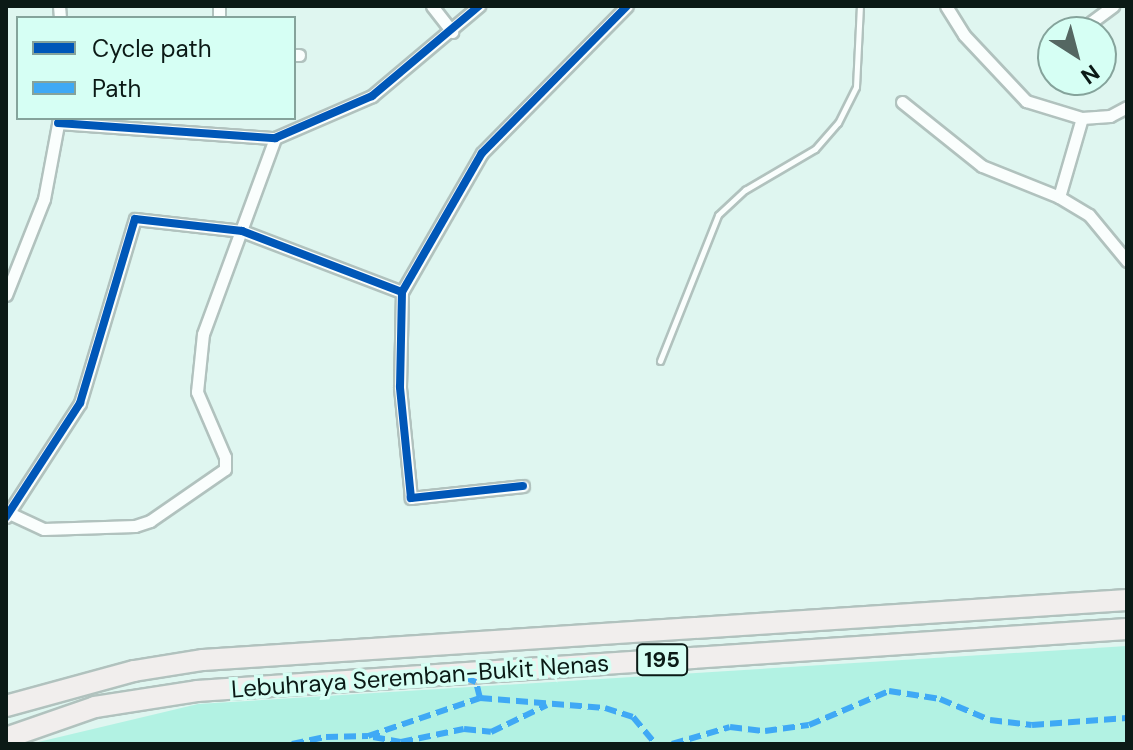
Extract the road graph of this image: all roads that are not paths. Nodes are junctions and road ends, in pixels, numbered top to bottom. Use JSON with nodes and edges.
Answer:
{"nodes":[{"id":1,"x":432,"y":6,"type":"edge"},
{"id":2,"x":479,"y":6,"type":"edge"},
{"id":3,"x":627,"y":6,"type":"edge"},
{"id":4,"x":860,"y":6,"type":"edge"},
{"id":5,"x":946,"y":6,"type":"edge"},
{"id":6,"x":452,"y":32,"type":"junction"},
{"id":7,"x":902,"y":102,"type":"dead end"},
{"id":8,"x":1127,"y":107,"type":"edge"},
{"id":9,"x":1082,"y":118,"type":"junction"},
{"id":10,"x":58,"y":120,"type":"edge"},
{"id":11,"x":213,"y":124,"type":"edge"},
{"id":12,"x":275,"y":138,"type":"junction"},
{"id":13,"x":1059,"y":197,"type":"junction"},
{"id":14,"x":242,"y":231,"type":"junction"},
{"id":15,"x":1127,"y":261,"type":"edge"},
{"id":16,"x":7,"y":288,"type":"edge"},
{"id":17,"x":402,"y":292,"type":"junction"},
{"id":18,"x":660,"y":361,"type":"dead end"},
{"id":19,"x":523,"y":486,"type":"dead end"},
{"id":20,"x":8,"y":515,"type":"edge"},
{"id":21,"x":1127,"y":600,"type":"edge"},
{"id":22,"x":1127,"y":629,"type":"edge"},
{"id":23,"x":6,"y":706,"type":"edge"},
{"id":24,"x":9,"y":737,"type":"edge"}],
"edges":[{"from":1,"to":6,"type":"street"},
{"from":2,"to":6,"type":"street"},
{"from":3,"to":17,"type":"street"},
{"from":4,"to":18,"type":"lane"},
{"from":5,"to":9,"type":"street"},
{"from":6,"to":12,"type":"street"},
{"from":7,"to":13,"type":"street"},
{"from":8,"to":9,"type":"street"},
{"from":9,"to":13,"type":"street"},
{"from":10,"to":11,"type":"street"},
{"from":10,"to":16,"type":"street"},
{"from":11,"to":12,"type":"street"},
{"from":12,"to":14,"type":"street"},
{"from":13,"to":15,"type":"street"},
{"from":14,"to":17,"type":"street"},
{"from":14,"to":20,"type":"street"},
{"from":14,"to":20,"type":"street"},
{"from":17,"to":19,"type":"street"},
{"from":21,"to":23,"type":"highway","name":"Lebuhraya Seremban-Bukit Nenas","number":"195"},
{"from":22,"to":24,"type":"highway","name":"Lebuhraya Seremban-Bukit Nenas","number":"195"}]}
